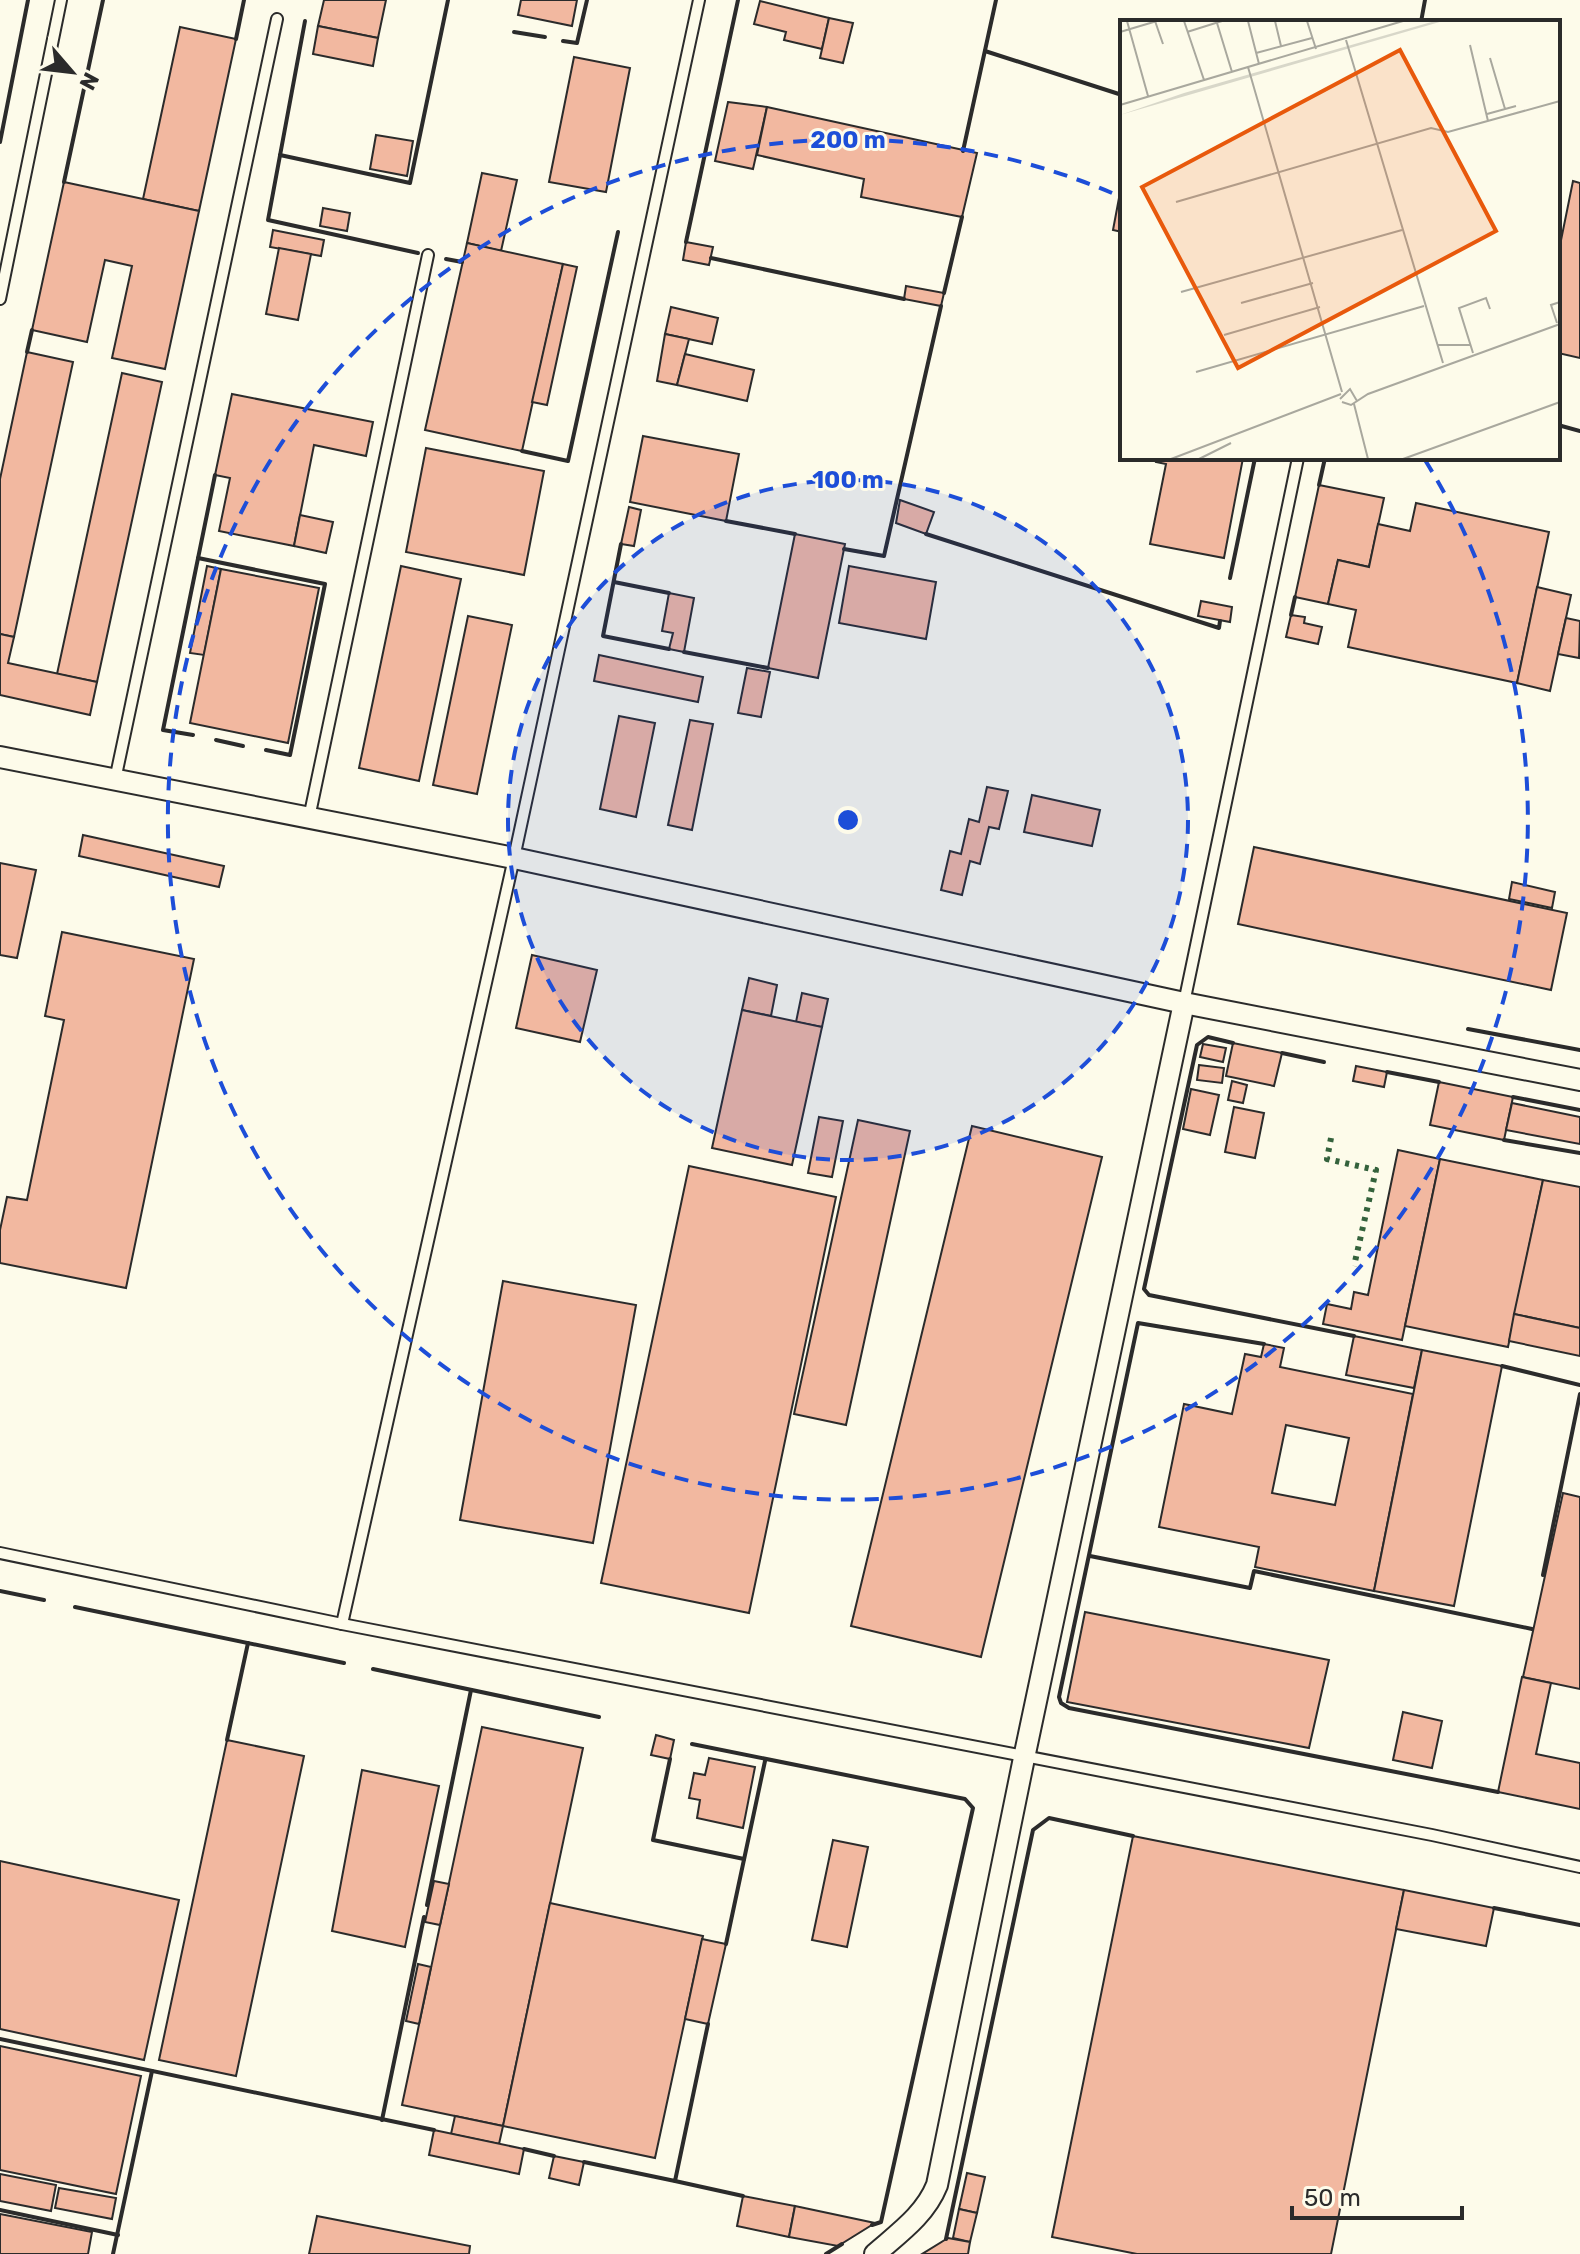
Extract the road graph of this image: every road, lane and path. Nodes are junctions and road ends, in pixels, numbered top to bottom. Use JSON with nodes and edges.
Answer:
{"nodes":[{"id":1,"x":61,"y":0,"type":"edge"},
{"id":2,"x":699,"y":0,"type":"edge"},
{"id":3,"x":277,"y":19,"type":"dead end"},
{"id":4,"x":428,"y":255,"type":"dead end"},
{"id":5,"x":0,"y":299,"type":"edge"},
{"id":6,"x":1298,"y":460,"type":"edge"},
{"id":7,"x":0,"y":757,"type":"edge"},
{"id":8,"x":115,"y":780,"type":"junction"},
{"id":9,"x":309,"y":818,"type":"junction"},
{"id":10,"x":514,"y":858,"type":"junction"},
{"id":11,"x":1184,"y":1003,"type":"junction"},
{"id":12,"x":1580,"y":1080,"type":"edge"},
{"id":13,"x":0,"y":1553,"type":"edge"},
{"id":14,"x":342,"y":1624,"type":"junction"},
{"id":15,"x":1024,"y":1758,"type":"junction"},
{"id":16,"x":1580,"y":1867,"type":"edge"},
{"id":17,"x":875,"y":2254,"type":"edge"}],
"edges":[{"from":1,"to":5,"type":"lane"},
{"from":2,"to":10,"type":"lane"},
{"from":3,"to":8,"type":"lane"},
{"from":4,"to":9,"type":"lane"},
{"from":6,"to":11,"type":"lane"},
{"from":7,"to":8,"type":"street"},
{"from":8,"to":9,"type":"street"},
{"from":9,"to":10,"type":"street"},
{"from":10,"to":11,"type":"street"},
{"from":10,"to":14,"type":"lane"},
{"from":11,"to":12,"type":"street"},
{"from":11,"to":15,"type":"street"},
{"from":13,"to":14,"type":"lane"},
{"from":14,"to":15,"type":"lane"},
{"from":15,"to":16,"type":"lane"},
{"from":15,"to":17,"type":"street"}]}
